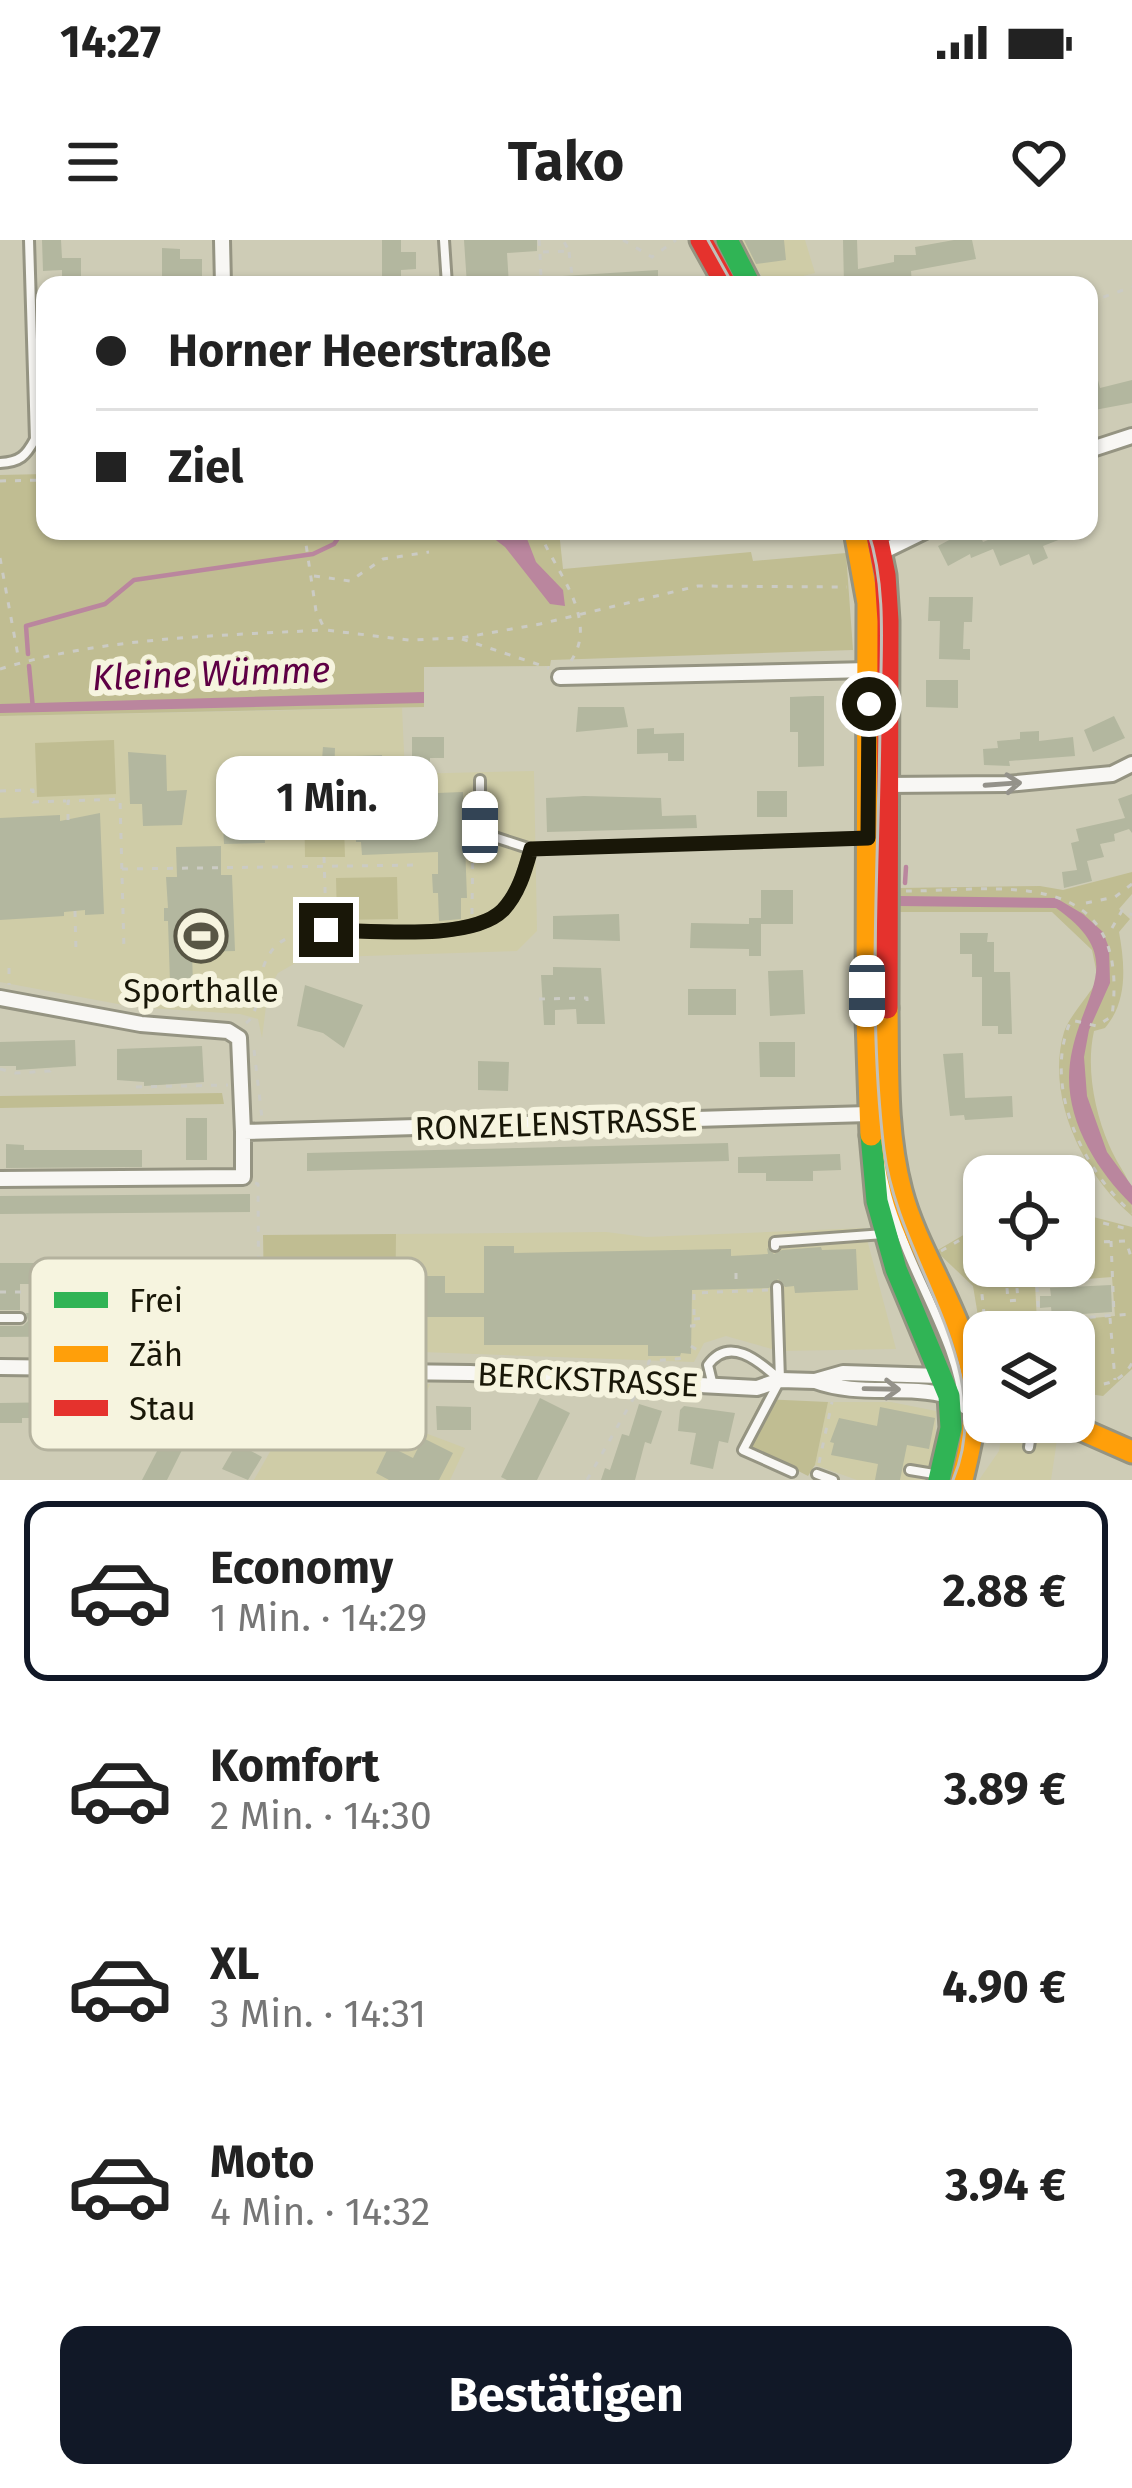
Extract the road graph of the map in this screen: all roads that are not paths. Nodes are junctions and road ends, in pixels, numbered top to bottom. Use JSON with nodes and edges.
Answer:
{"nodes":[{"id":1,"x":29,"y":240,"type":"edge"},
{"id":2,"x":222,"y":240,"type":"edge"},
{"id":3,"x":444,"y":240,"type":"edge"},
{"id":4,"x":701,"y":240,"type":"edge"},
{"id":5,"x":712,"y":240,"type":"edge"},
{"id":6,"x":727,"y":240,"type":"edge"},
{"id":7,"x":223,"y":276,"type":"edge"},
{"id":8,"x":446,"y":276,"type":"edge"},
{"id":9,"x":721,"y":276,"type":"edge"},
{"id":10,"x":731,"y":276,"type":"edge"},
{"id":11,"x":745,"y":276,"type":"edge"},
{"id":12,"x":1132,"y":436,"type":"edge"},
{"id":13,"x":1098,"y":447,"type":"edge"},
{"id":14,"x":0,"y":463,"type":"edge"},
{"id":15,"x":857,"y":540,"type":"edge"},
{"id":16,"x":867,"y":540,"type":"edge"},
{"id":17,"x":879,"y":542,"type":"edge"},
{"id":18,"x":869,"y":670,"type":"junction"},
{"id":19,"x":564,"y":672,"type":"road end"},
{"id":20,"x":1132,"y":764,"type":"edge"},
{"id":21,"x":479,"y":780,"type":"dead end"},
{"id":22,"x":886,"y":784,"type":"junction"},
{"id":23,"x":868,"y":838,"type":"junction"},
{"id":24,"x":531,"y":849,"type":"junction"},
{"id":25,"x":326,"y":930,"type":"road end"},
{"id":26,"x":5,"y":992,"type":"edge"},
{"id":27,"x":868,"y":1114,"type":"junction"},
{"id":28,"x":243,"y":1132,"type":"junction"},
{"id":29,"x":0,"y":1179,"type":"edge"},
{"id":30,"x":885,"y":1234,"type":"junction"},
{"id":31,"x":775,"y":1246,"type":"dead end"},
{"id":32,"x":777,"y":1289,"type":"road end"},
{"id":33,"x":0,"y":1318,"type":"edge"},
{"id":34,"x":20,"y":1318,"type":"dead end"},
{"id":35,"x":963,"y":1335,"type":"edge"},
{"id":36,"x":0,"y":1367,"type":"edge"},
{"id":37,"x":30,"y":1367,"type":"edge"},
{"id":38,"x":426,"y":1372,"type":"edge"},
{"id":39,"x":780,"y":1380,"type":"junction"},
{"id":40,"x":815,"y":1381,"type":"junction"},
{"id":41,"x":963,"y":1383,"type":"edge"},
{"id":42,"x":963,"y":1385,"type":"edge"},
{"id":43,"x":712,"y":1386,"type":"junction"},
{"id":44,"x":963,"y":1392,"type":"edge"},
{"id":45,"x":963,"y":1393,"type":"edge"},
{"id":46,"x":963,"y":1402,"type":"edge"},
{"id":47,"x":1095,"y":1437,"type":"edge"},
{"id":48,"x":1095,"y":1438,"type":"edge"},
{"id":49,"x":1102,"y":1440,"type":"junction"},
{"id":50,"x":1030,"y":1443,"type":"edge"},
{"id":51,"x":1029,"y":1447,"type":"dead end"},
{"id":52,"x":1132,"y":1452,"type":"edge"},
{"id":53,"x":910,"y":1470,"type":"dead end"},
{"id":54,"x":793,"y":1472,"type":"dead end"},
{"id":55,"x":817,"y":1474,"type":"road end"},
{"id":56,"x":948,"y":1479,"type":"edge"},
{"id":57,"x":833,"y":1480,"type":"edge"}],
"edges":[{"from":1,"to":14,"type":"lane"},
{"from":2,"to":7,"type":"street"},
{"from":3,"to":8,"type":"lane"},
{"from":4,"to":9,"type":"main road"},
{"from":5,"to":10,"type":"lane"},
{"from":6,"to":11,"type":"main road"},
{"from":12,"to":13,"type":"street"},
{"from":15,"to":18,"type":"main road"},
{"from":16,"to":41,"type":"lane"},
{"from":17,"to":22,"type":"main road"},
{"from":18,"to":19,"type":"street"},
{"from":18,"to":23,"type":"main road"},
{"from":22,"to":20,"type":"street","one_way":true},
{"from":21,"to":24,"type":"lane"},
{"from":22,"to":35,"type":"main road"},
{"from":23,"to":24,"type":"lane"},
{"from":23,"to":27,"type":"main road"},
{"from":24,"to":25,"type":"lane"},
{"from":26,"to":28,"type":"street"},
{"from":27,"to":28,"type":"street","name":"RONZELENSTRASSE"},
{"from":27,"to":30,"type":"main road"},
{"from":28,"to":29,"type":"street"},
{"from":30,"to":31,"type":"lane"},
{"from":30,"to":42,"type":"main road"},
{"from":32,"to":39,"type":"lane"},
{"from":33,"to":34,"type":"lane"},
{"from":36,"to":37,"type":"street","name":"BERCKSTRASSE"},
{"from":38,"to":43,"type":"street","name":"BERCKSTRASSE"},
{"from":39,"to":40,"type":"street","name":"BERCKSTRASSE"},
{"from":39,"to":43,"type":"street","name":"BERCKSTRASSE"},
{"from":39,"to":43,"type":"lane"},
{"from":39,"to":54,"type":"lane"},
{"from":40,"to":44,"type":"street","name":"BERCKSTRASSE"},
{"from":40,"to":45,"type":"street","name":"BERCKSTRASSE","one_way":true},
{"from":46,"to":56,"type":"main road"},
{"from":47,"to":49,"type":"main road"},
{"from":48,"to":49,"type":"main road"},
{"from":49,"to":52,"type":"main road"},
{"from":50,"to":51,"type":"lane"},
{"from":53,"to":56,"type":"lane"},
{"from":55,"to":57,"type":"lane"}]}
